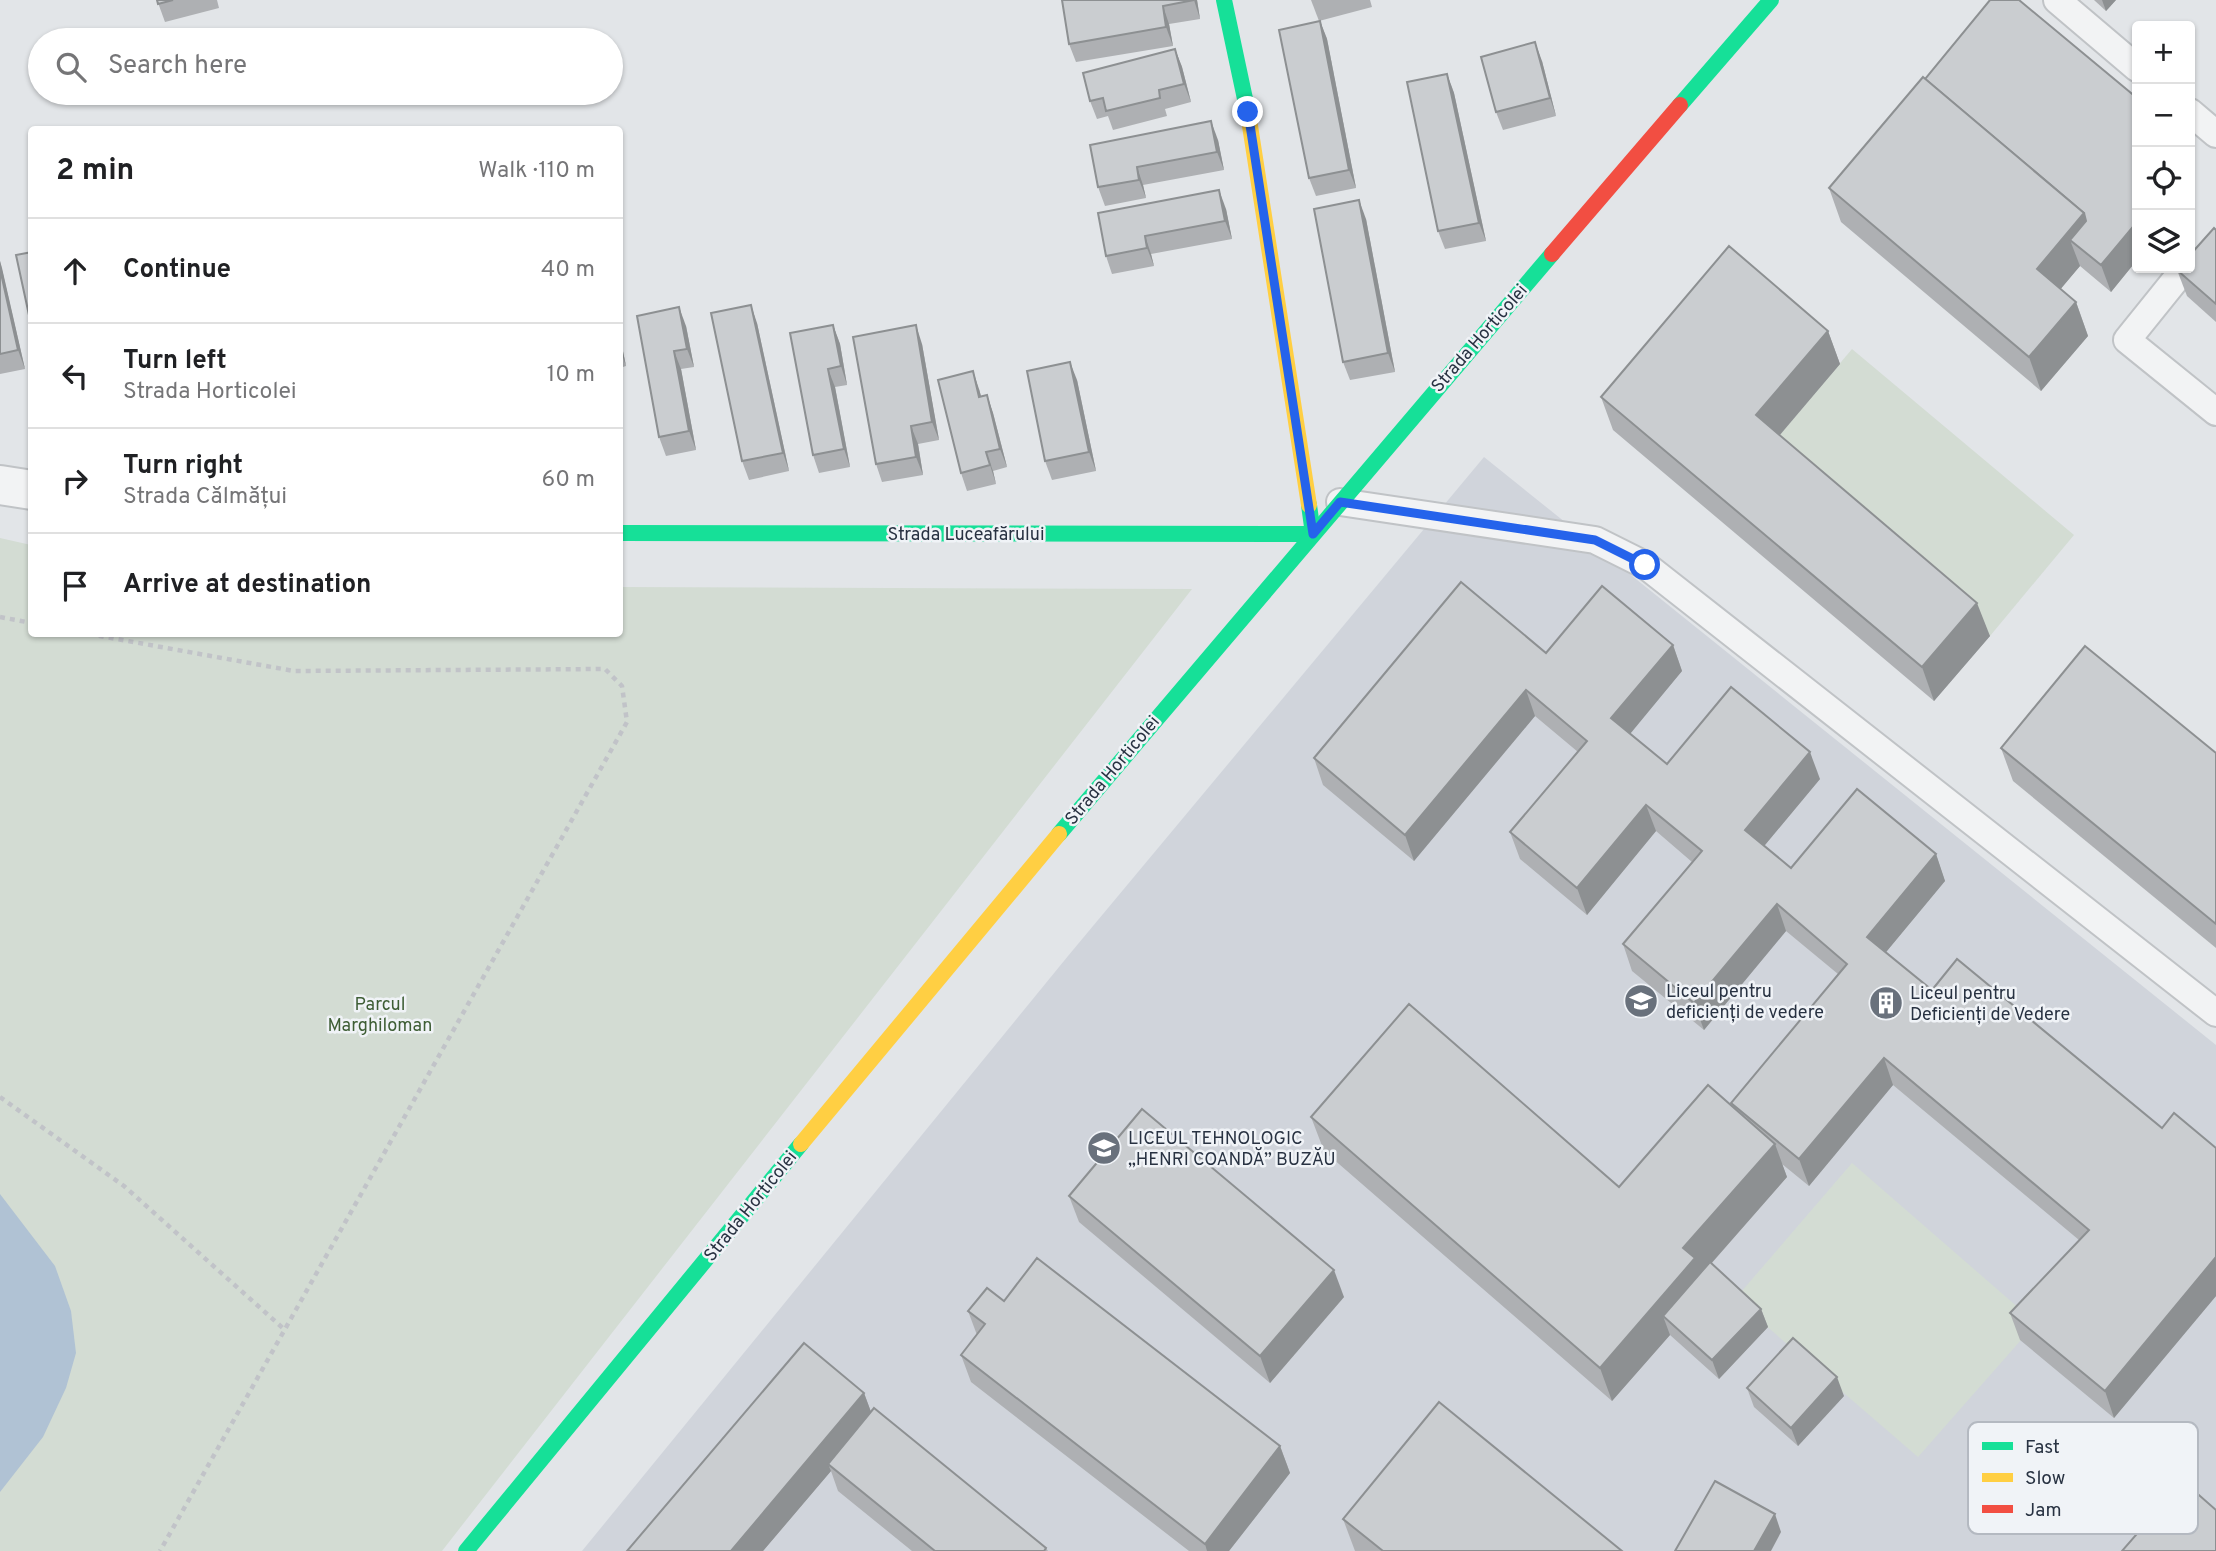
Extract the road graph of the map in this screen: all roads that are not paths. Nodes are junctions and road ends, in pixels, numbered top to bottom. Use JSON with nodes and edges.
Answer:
{"nodes":[{"id":1,"x":1224,"y":0,"type":"edge"},
{"id":2,"x":1771,"y":0,"type":"edge"},
{"id":3,"x":2057,"y":0,"type":"edge"},
{"id":4,"x":2132,"y":64,"type":"edge"},
{"id":5,"x":2195,"y":116,"type":"edge"},
{"id":6,"x":2216,"y":134,"type":"edge"},
{"id":7,"x":2181,"y":273,"type":"edge"},
{"id":8,"x":2216,"y":412,"type":"edge"},
{"id":9,"x":0,"y":485,"type":"edge"},
{"id":10,"x":28,"y":489,"type":"edge"},
{"id":11,"x":1340,"y":502,"type":"junction"},
{"id":12,"x":623,"y":533,"type":"edge"},
{"id":13,"x":1313,"y":534,"type":"junction"},
{"id":14,"x":2216,"y":1013,"type":"edge"},
{"id":15,"x":466,"y":1551,"type":"edge"}],
"edges":[{"from":1,"to":13,"type":"main road"},
{"from":2,"to":11,"type":"main road","name":"Strada Horticolei"},
{"from":3,"to":4,"type":"lane"},
{"from":5,"to":6,"type":"lane"},
{"from":7,"to":8,"type":"lane"},
{"from":9,"to":10,"type":"street"},
{"from":11,"to":13,"type":"main road","name":"Strada Horticolei"},
{"from":11,"to":14,"type":"lane"},
{"from":12,"to":13,"type":"main road","name":"Strada Luceafărului"},
{"from":13,"to":15,"type":"main road","name":"Strada Horticolei"}]}
